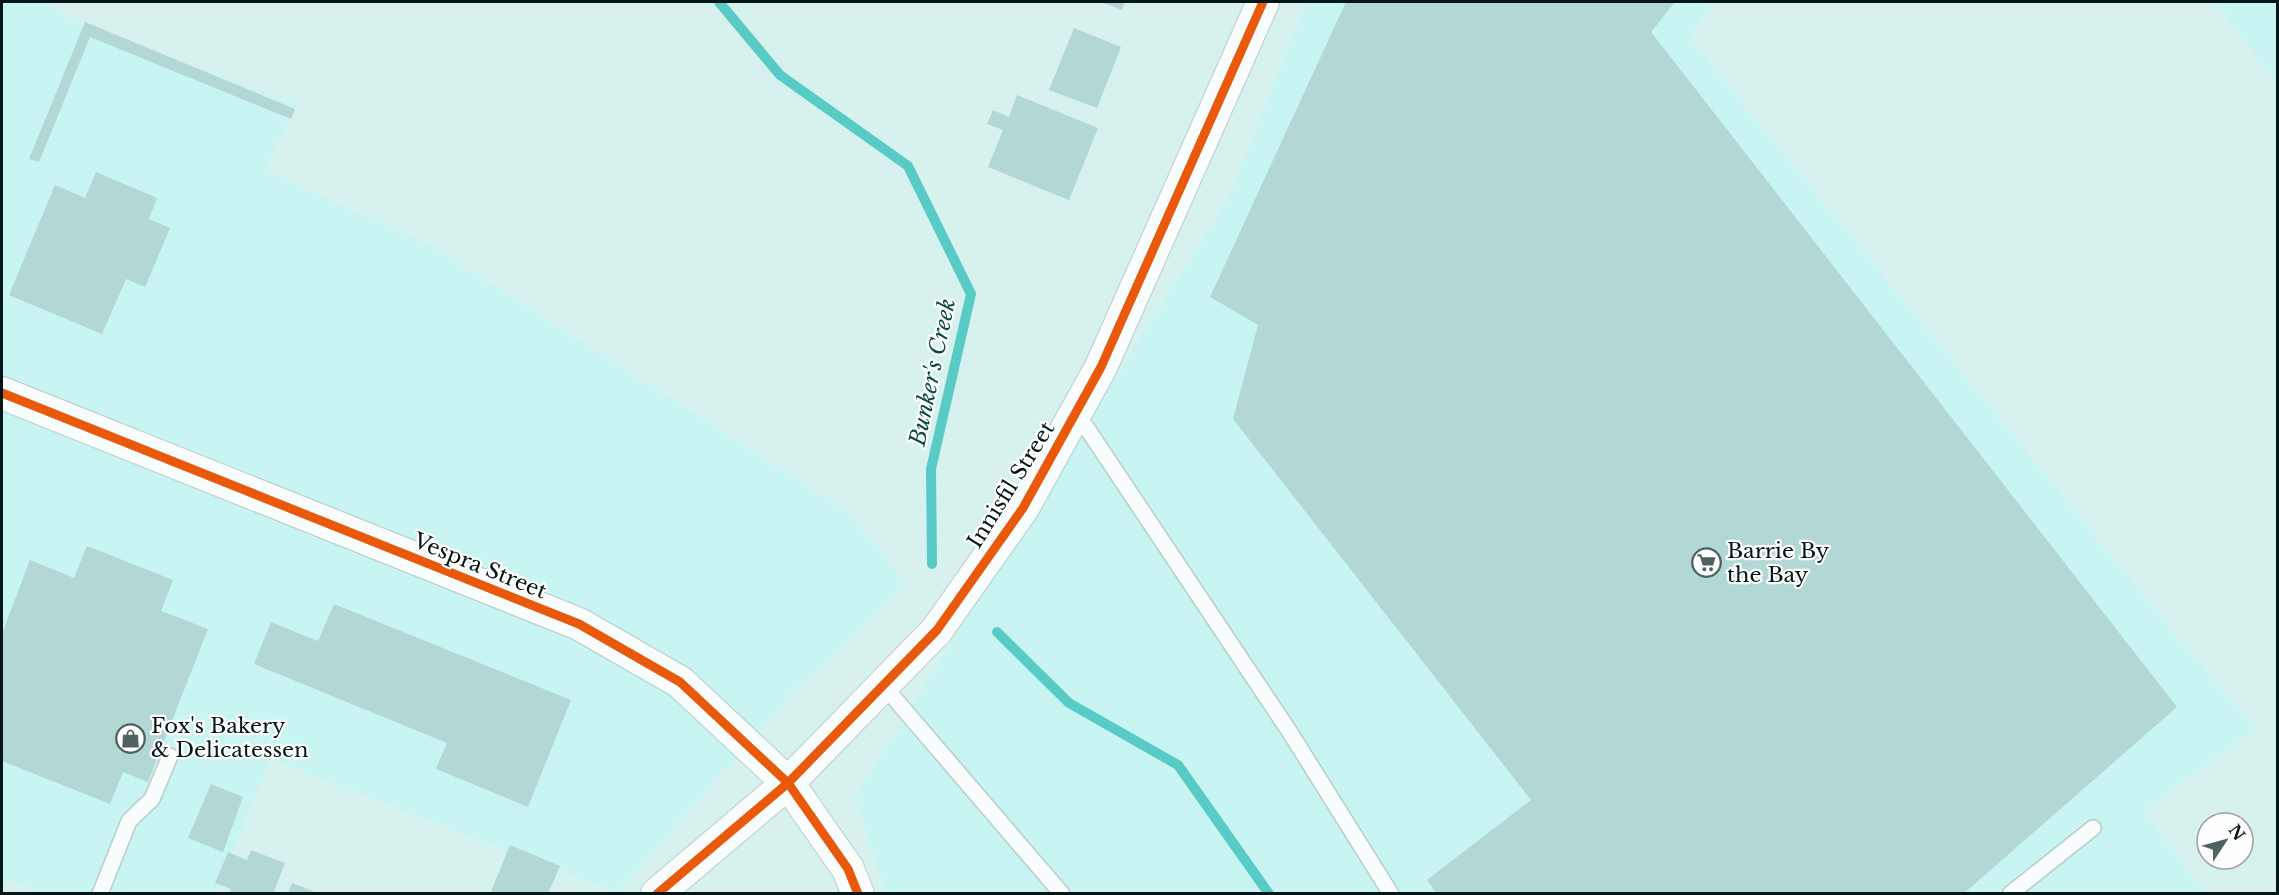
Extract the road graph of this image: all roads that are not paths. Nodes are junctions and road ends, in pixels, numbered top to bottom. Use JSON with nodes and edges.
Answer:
{"nodes":[{"id":1,"x":1263,"y":2,"type":"edge"},
{"id":2,"x":2,"y":393,"type":"edge"},
{"id":3,"x":1076,"y":412,"type":"junction"},
{"id":4,"x":883,"y":685,"type":"junction"},
{"id":5,"x":170,"y":756,"type":"dead end"},
{"id":6,"x":788,"y":783,"type":"junction"},
{"id":7,"x":2093,"y":828,"type":"dead end"},
{"id":8,"x":100,"y":894,"type":"edge"},
{"id":9,"x":657,"y":894,"type":"edge"},
{"id":10,"x":858,"y":894,"type":"edge"},
{"id":11,"x":1062,"y":894,"type":"edge"},
{"id":12,"x":1391,"y":894,"type":"edge"},
{"id":13,"x":2010,"y":894,"type":"edge"}],
"edges":[{"from":1,"to":3,"type":"street","name":"Innisfil Street"},
{"from":2,"to":6,"type":"street","name":"Vespra Street"},
{"from":3,"to":4,"type":"street","name":"Innisfil Street"},
{"from":3,"to":12,"type":"lane"},
{"from":4,"to":6,"type":"street","name":"Innisfil Street"},
{"from":4,"to":11,"type":"lane"},
{"from":5,"to":8,"type":"lane"},
{"from":6,"to":9,"type":"street","name":"Innisfil Street"},
{"from":6,"to":10,"type":"street","name":"Vespra Street"},
{"from":7,"to":13,"type":"lane"}]}
